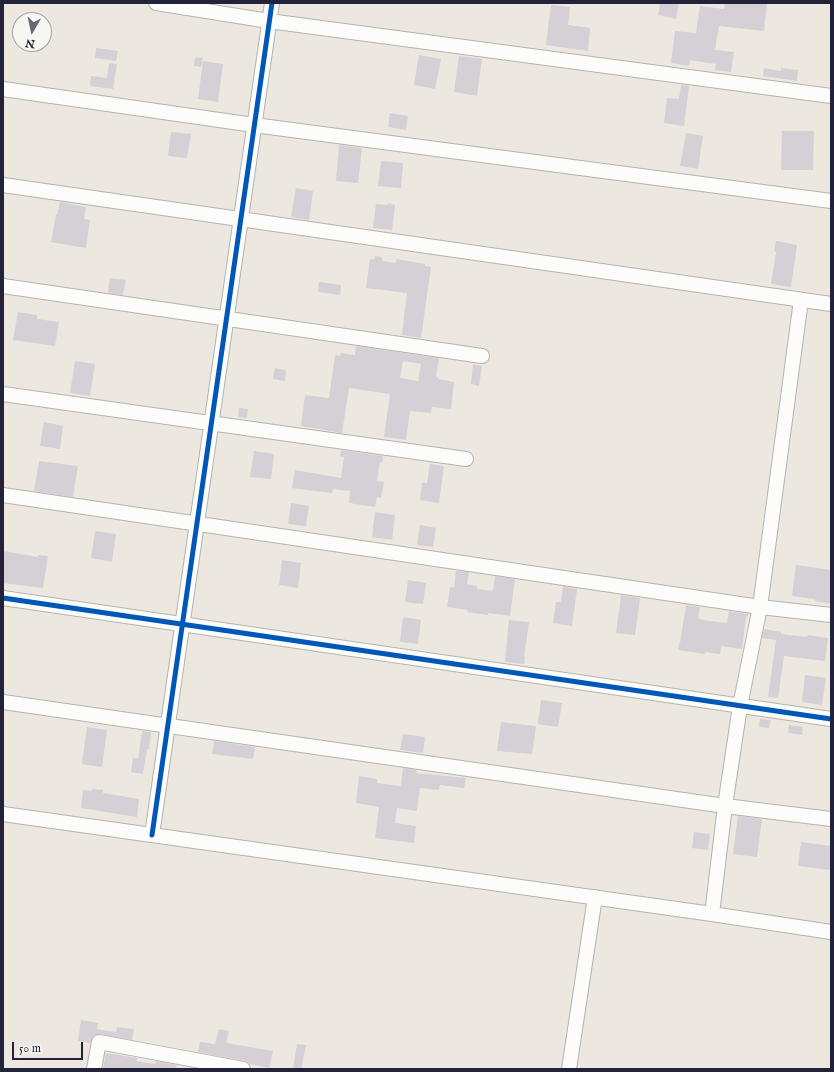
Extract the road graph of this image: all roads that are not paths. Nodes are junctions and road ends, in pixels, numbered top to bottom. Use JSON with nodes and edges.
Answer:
{"nodes":[{"id":1,"x":156,"y":3,"type":"edge"},
{"id":2,"x":272,"y":3,"type":"edge"},
{"id":3,"x":269,"y":21,"type":"junction"},
{"id":4,"x":3,"y":89,"type":"edge"},
{"id":5,"x":831,"y":96,"type":"edge"},
{"id":6,"x":254,"y":125,"type":"junction"},
{"id":7,"x":3,"y":185,"type":"edge"},
{"id":8,"x":831,"y":201,"type":"edge"},
{"id":9,"x":241,"y":219,"type":"junction"},
{"id":10,"x":3,"y":286,"type":"edge"},
{"id":11,"x":801,"y":300,"type":"junction"},
{"id":12,"x":831,"y":304,"type":"edge"},
{"id":13,"x":226,"y":318,"type":"junction"},
{"id":14,"x":482,"y":356,"type":"dead end"},
{"id":15,"x":3,"y":394,"type":"edge"},
{"id":16,"x":211,"y":423,"type":"junction"},
{"id":17,"x":466,"y":459,"type":"dead end"},
{"id":18,"x":3,"y":494,"type":"edge"},
{"id":19,"x":197,"y":522,"type":"junction"},
{"id":20,"x":3,"y":598,"type":"edge"},
{"id":21,"x":760,"y":607,"type":"junction"},
{"id":22,"x":831,"y":615,"type":"edge"},
{"id":23,"x":182,"y":624,"type":"junction"},
{"id":24,"x":3,"y":702,"type":"edge"},
{"id":25,"x":740,"y":706,"type":"junction"},
{"id":26,"x":831,"y":719,"type":"edge"},
{"id":27,"x":168,"y":726,"type":"junction"},
{"id":28,"x":725,"y":806,"type":"junction"},
{"id":29,"x":3,"y":814,"type":"edge"},
{"id":30,"x":831,"y":819,"type":"edge"},
{"id":31,"x":152,"y":835,"type":"junction"},
{"id":32,"x":595,"y":897,"type":"junction"},
{"id":33,"x":712,"y":914,"type":"junction"},
{"id":34,"x":831,"y":932,"type":"edge"},
{"id":35,"x":94,"y":1069,"type":"edge"},
{"id":36,"x":243,"y":1069,"type":"edge"},
{"id":37,"x":569,"y":1069,"type":"edge"}],
"edges":[{"from":1,"to":3,"type":"street"},
{"from":2,"to":3,"type":"street"},
{"from":3,"to":5,"type":"street"},
{"from":3,"to":6,"type":"street"},
{"from":4,"to":6,"type":"street"},
{"from":6,"to":8,"type":"street"},
{"from":6,"to":9,"type":"street"},
{"from":7,"to":9,"type":"street"},
{"from":9,"to":11,"type":"street"},
{"from":9,"to":13,"type":"street"},
{"from":10,"to":13,"type":"street"},
{"from":11,"to":12,"type":"street"},
{"from":11,"to":21,"type":"street"},
{"from":13,"to":14,"type":"street"},
{"from":13,"to":16,"type":"street"},
{"from":15,"to":16,"type":"street"},
{"from":16,"to":17,"type":"street"},
{"from":16,"to":19,"type":"street"},
{"from":18,"to":19,"type":"street"},
{"from":19,"to":21,"type":"street"},
{"from":19,"to":23,"type":"street"},
{"from":20,"to":23,"type":"street"},
{"from":21,"to":22,"type":"street"},
{"from":21,"to":25,"type":"street"},
{"from":23,"to":25,"type":"street"},
{"from":23,"to":27,"type":"street"},
{"from":24,"to":27,"type":"street"},
{"from":25,"to":26,"type":"street"},
{"from":25,"to":28,"type":"street"},
{"from":27,"to":28,"type":"street"},
{"from":27,"to":31,"type":"street"},
{"from":28,"to":30,"type":"street"},
{"from":28,"to":33,"type":"street"},
{"from":29,"to":31,"type":"street"},
{"from":31,"to":32,"type":"street"},
{"from":32,"to":33,"type":"street"},
{"from":32,"to":37,"type":"street"},
{"from":33,"to":34,"type":"street"},
{"from":35,"to":36,"type":"street"}]}
